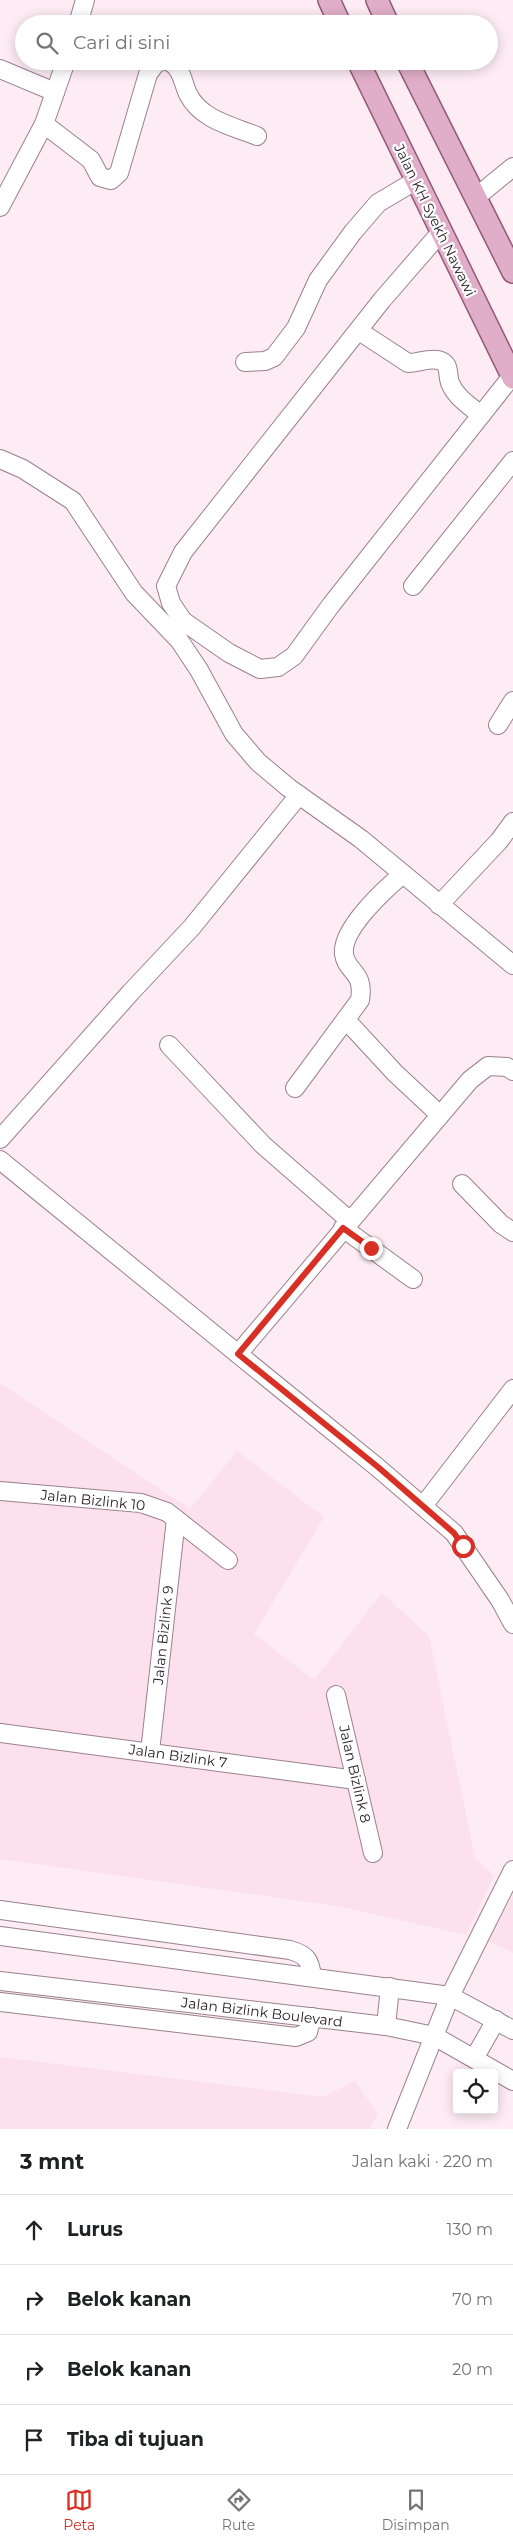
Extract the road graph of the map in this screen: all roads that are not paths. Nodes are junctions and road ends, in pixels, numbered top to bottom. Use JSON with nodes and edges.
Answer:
{"nodes":[{"id":1,"x":85,"y":0,"type":"edge"},
{"id":2,"x":328,"y":0,"type":"edge"},
{"id":3,"x":377,"y":0,"type":"edge"},
{"id":4,"x":81,"y":15,"type":"edge"},
{"id":5,"x":336,"y":15,"type":"edge"},
{"id":6,"x":384,"y":15,"type":"edge"},
{"id":7,"x":0,"y":70,"type":"edge"},
{"id":8,"x":63,"y":70,"type":"edge"},
{"id":9,"x":151,"y":70,"type":"edge"},
{"id":10,"x":179,"y":70,"type":"edge"},
{"id":11,"x":362,"y":70,"type":"edge"},
{"id":12,"x":411,"y":70,"type":"edge"},
{"id":13,"x":55,"y":92,"type":"junction"},
{"id":14,"x":44,"y":124,"type":"junction"},
{"id":15,"x":256,"y":136,"type":"dead end"},
{"id":16,"x":513,"y":167,"type":"edge"},
{"id":17,"x":415,"y":181,"type":"junction"},
{"id":18,"x":475,"y":198,"type":"junction"},
{"id":19,"x":0,"y":207,"type":"edge"},
{"id":20,"x":441,"y":232,"type":"junction"},
{"id":21,"x":513,"y":272,"type":"edge"},
{"id":22,"x":359,"y":331,"type":"junction"},
{"id":23,"x":245,"y":362,"type":"dead end"},
{"id":24,"x":512,"y":377,"type":"edge"},
{"id":25,"x":481,"y":415,"type":"junction"},
{"id":26,"x":0,"y":459,"type":"edge"},
{"id":27,"x":513,"y":462,"type":"edge"},
{"id":28,"x":412,"y":586,"type":"dead end"},
{"id":29,"x":513,"y":701,"type":"edge"},
{"id":30,"x":498,"y":725,"type":"dead end"},
{"id":31,"x":299,"y":795,"type":"junction"},
{"id":32,"x":513,"y":822,"type":"edge"},
{"id":33,"x":402,"y":874,"type":"junction"},
{"id":34,"x":440,"y":905,"type":"junction"},
{"id":35,"x":513,"y":965,"type":"edge"},
{"id":36,"x":346,"y":1020,"type":"junction"},
{"id":37,"x":169,"y":1045,"type":"dead end"},
{"id":38,"x":513,"y":1071,"type":"edge"},
{"id":39,"x":295,"y":1088,"type":"dead end"},
{"id":40,"x":440,"y":1115,"type":"junction"},
{"id":41,"x":0,"y":1140,"type":"edge"},
{"id":42,"x":0,"y":1160,"type":"edge"},
{"id":43,"x":462,"y":1184,"type":"dead end"},
{"id":44,"x":346,"y":1224,"type":"junction"},
{"id":45,"x":513,"y":1232,"type":"edge"},
{"id":46,"x":413,"y":1279,"type":"dead end"},
{"id":47,"x":238,"y":1354,"type":"junction"},
{"id":48,"x":513,"y":1389,"type":"edge"},
{"id":49,"x":0,"y":1491,"type":"edge"},
{"id":50,"x":422,"y":1506,"type":"junction"},
{"id":51,"x":176,"y":1519,"type":"junction"},
{"id":52,"x":228,"y":1560,"type":"dead end"},
{"id":53,"x":513,"y":1624,"type":"edge"},
{"id":54,"x":336,"y":1695,"type":"dead end"},
{"id":55,"x":0,"y":1733,"type":"edge"},
{"id":56,"x":150,"y":1752,"type":"junction"},
{"id":57,"x":356,"y":1780,"type":"junction"},
{"id":58,"x":373,"y":1853,"type":"dead end"},
{"id":59,"x":513,"y":1870,"type":"edge"},
{"id":60,"x":0,"y":1910,"type":"edge"},
{"id":61,"x":0,"y":1936,"type":"edge"},
{"id":62,"x":312,"y":1977,"type":"junction"},
{"id":63,"x":0,"y":1981,"type":"edge"},
{"id":64,"x":390,"y":1987,"type":"junction"},
{"id":65,"x":450,"y":1996,"type":"junction"},
{"id":66,"x":0,"y":2002,"type":"edge"},
{"id":67,"x":312,"y":2017,"type":"junction"},
{"id":68,"x":496,"y":2020,"type":"junction"},
{"id":69,"x":386,"y":2026,"type":"junction"},
{"id":70,"x":513,"y":2030,"type":"edge"},
{"id":71,"x":434,"y":2036,"type":"junction"},
{"id":72,"x":475,"y":2057,"type":"junction"},
{"id":73,"x":513,"y":2081,"type":"edge"},
{"id":74,"x":397,"y":2129,"type":"edge"}],
"edges":[{"from":1,"to":4,"type":"street"},
{"from":2,"to":5,"type":"main road"},
{"from":3,"to":6,"type":"main road"},
{"from":7,"to":13,"type":"street"},
{"from":8,"to":13,"type":"street"},
{"from":9,"to":14,"type":"street"},
{"from":10,"to":15,"type":"street"},
{"from":11,"to":17,"type":"main road","name":"Jalan KH Syekh Nawawi"},
{"from":12,"to":18,"type":"main road"},
{"from":13,"to":14,"type":"street"},
{"from":14,"to":19,"type":"street"},
{"from":16,"to":18,"type":"street"},
{"from":17,"to":20,"type":"main road","name":"Jalan KH Syekh Nawawi"},
{"from":17,"to":23,"type":"street"},
{"from":18,"to":21,"type":"main road"},
{"from":20,"to":22,"type":"street"},
{"from":20,"to":24,"type":"main road","name":"Jalan KH Syekh Nawawi"},
{"from":22,"to":25,"type":"street"},
{"from":22,"to":25,"type":"street"},
{"from":24,"to":25,"type":"street"},
{"from":26,"to":31,"type":"street"},
{"from":27,"to":28,"type":"street"},
{"from":29,"to":30,"type":"street"},
{"from":31,"to":33,"type":"street"},
{"from":31,"to":41,"type":"street"},
{"from":32,"to":34,"type":"street"},
{"from":33,"to":34,"type":"street"},
{"from":33,"to":36,"type":"street"},
{"from":34,"to":35,"type":"street"},
{"from":36,"to":39,"type":"street"},
{"from":36,"to":40,"type":"street"},
{"from":37,"to":44,"type":"street"},
{"from":38,"to":40,"type":"street"},
{"from":40,"to":44,"type":"street"},
{"from":42,"to":47,"type":"street"},
{"from":43,"to":45,"type":"street"},
{"from":44,"to":46,"type":"street"},
{"from":44,"to":47,"type":"street"},
{"from":47,"to":50,"type":"street"},
{"from":48,"to":50,"type":"street"},
{"from":49,"to":51,"type":"street","name":"Jalan Bizlink 10"},
{"from":50,"to":53,"type":"street"},
{"from":51,"to":52,"type":"street","name":"Jalan Bizlink 10"},
{"from":51,"to":56,"type":"street","name":"Jalan Bizlink 9"},
{"from":54,"to":57,"type":"street","name":"Jalan Bizlink 8"},
{"from":55,"to":56,"type":"street","name":"Jalan Bizlink 7"},
{"from":56,"to":57,"type":"street","name":"Jalan Bizlink 7"},
{"from":57,"to":58,"type":"street","name":"Jalan Bizlink 8"},
{"from":59,"to":65,"type":"street"},
{"from":60,"to":62,"type":"street"},
{"from":61,"to":62,"type":"street"},
{"from":62,"to":64,"type":"street"},
{"from":63,"to":67,"type":"street","name":"Jalan Bizlink Boulevard"},
{"from":64,"to":65,"type":"street"},
{"from":64,"to":69,"type":"street"},
{"from":65,"to":68,"type":"street"},
{"from":65,"to":71,"type":"street"},
{"from":66,"to":67,"type":"street"},
{"from":67,"to":69,"type":"street","name":"Jalan Bizlink Boulevard"},
{"from":68,"to":70,"type":"street"},
{"from":68,"to":72,"type":"street"},
{"from":69,"to":71,"type":"street","name":"Jalan Bizlink Boulevard"},
{"from":71,"to":72,"type":"street","name":"Jalan Bizlink Boulevard"},
{"from":71,"to":74,"type":"street"},
{"from":72,"to":73,"type":"street","name":"Jalan Bizlink Boulevard"}]}
